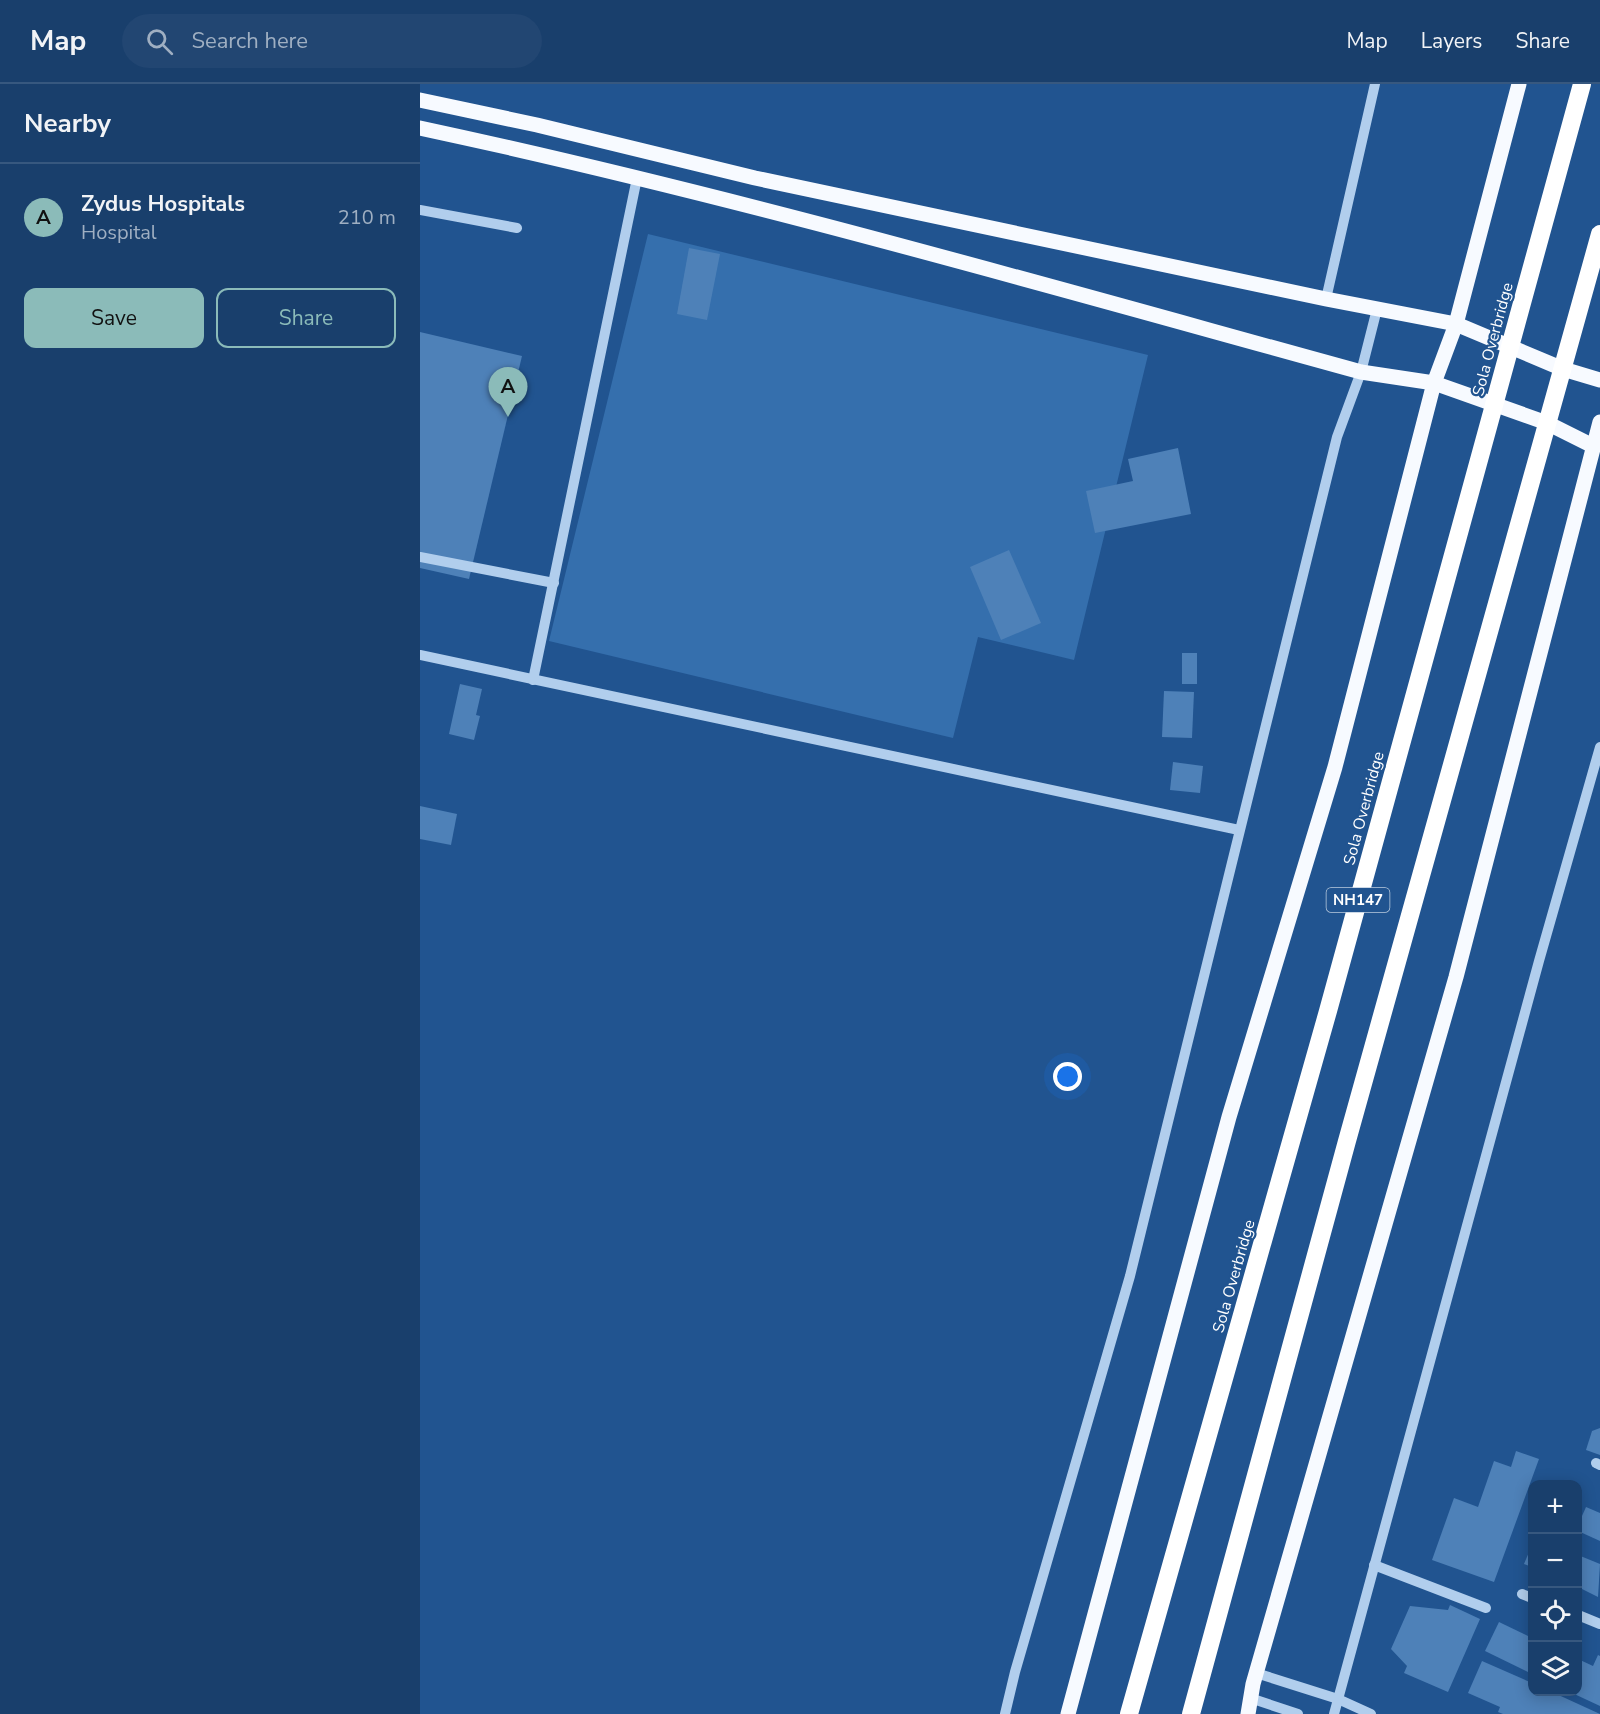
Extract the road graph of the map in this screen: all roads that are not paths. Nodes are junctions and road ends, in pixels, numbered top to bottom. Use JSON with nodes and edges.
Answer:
{"nodes":[{"id":1,"x":1376,"y":84,"type":"edge"},
{"id":2,"x":1519,"y":84,"type":"edge"},
{"id":3,"x":1582,"y":84,"type":"edge"},
{"id":4,"x":420,"y":100,"type":"edge"},
{"id":5,"x":420,"y":128,"type":"edge"},
{"id":6,"x":637,"y":178,"type":"junction"},
{"id":7,"x":420,"y":210,"type":"edge"},
{"id":8,"x":518,"y":228,"type":"dead end"},
{"id":9,"x":1600,"y":234,"type":"edge"},
{"id":10,"x":1326,"y":299,"type":"junction"},
{"id":11,"x":1377,"y":309,"type":"junction"},
{"id":12,"x":1456,"y":324,"type":"junction"},
{"id":13,"x":1361,"y":372,"type":"junction"},
{"id":14,"x":1600,"y":380,"type":"edge"},
{"id":15,"x":1434,"y":383,"type":"junction"},
{"id":16,"x":1600,"y":422,"type":"edge"},
{"id":17,"x":1597,"y":447,"type":"edge"},
{"id":18,"x":420,"y":556,"type":"edge"},
{"id":19,"x":554,"y":583,"type":"junction"},
{"id":20,"x":420,"y":655,"type":"edge"},
{"id":21,"x":533,"y":680,"type":"junction"},
{"id":22,"x":1600,"y":747,"type":"edge"},
{"id":23,"x":1239,"y":830,"type":"junction"},
{"id":24,"x":1374,"y":1565,"type":"junction"},
{"id":25,"x":1521,"y":1594,"type":"dead end"},
{"id":26,"x":1528,"y":1596,"type":"edge"},
{"id":27,"x":1486,"y":1608,"type":"dead end"},
{"id":28,"x":1582,"y":1617,"type":"edge"},
{"id":29,"x":1600,"y":1624,"type":"edge"},
{"id":30,"x":1256,"y":1673,"type":"junction"},
{"id":31,"x":1250,"y":1698,"type":"junction"},
{"id":32,"x":1338,"y":1699,"type":"junction"},
{"id":33,"x":1005,"y":1714,"type":"edge"},
{"id":34,"x":1068,"y":1714,"type":"edge"},
{"id":35,"x":1129,"y":1714,"type":"edge"},
{"id":36,"x":1191,"y":1714,"type":"edge"},
{"id":37,"x":1248,"y":1714,"type":"edge"},
{"id":38,"x":1298,"y":1714,"type":"edge"},
{"id":39,"x":1334,"y":1714,"type":"edge"},
{"id":40,"x":1371,"y":1714,"type":"edge"}],
"edges":[{"from":1,"to":10,"type":"street"},
{"from":2,"to":12,"type":"main road"},
{"from":3,"to":35,"type":"highway","name":"Sola Overbridge","number":"NH147","bridge":true},
{"from":4,"to":10,"type":"main road"},
{"from":5,"to":6,"type":"main road"},
{"from":6,"to":13,"type":"main road"},
{"from":6,"to":19,"type":"street"},
{"from":7,"to":8,"type":"street"},
{"from":9,"to":36,"type":"highway","number":"NH147","bridge":true},
{"from":10,"to":11,"type":"main road"},
{"from":11,"to":12,"type":"main road"},
{"from":11,"to":13,"type":"street"},
{"from":12,"to":14,"type":"main road"},
{"from":12,"to":15,"type":"main road"},
{"from":13,"to":15,"type":"main road"},
{"from":13,"to":23,"type":"street"},
{"from":15,"to":17,"type":"main road"},
{"from":15,"to":34,"type":"main road"},
{"from":16,"to":17,"type":"main road"},
{"from":17,"to":30,"type":"main road"},
{"from":18,"to":19,"type":"street"},
{"from":19,"to":21,"type":"street"},
{"from":20,"to":21,"type":"street"},
{"from":21,"to":23,"type":"street"},
{"from":22,"to":24,"type":"street"},
{"from":23,"to":33,"type":"street"},
{"from":24,"to":27,"type":"street"},
{"from":24,"to":32,"type":"street"},
{"from":25,"to":26,"type":"street"},
{"from":28,"to":29,"type":"street"},
{"from":30,"to":31,"type":"main road"},
{"from":30,"to":32,"type":"street"},
{"from":31,"to":37,"type":"main road"},
{"from":31,"to":38,"type":"street"},
{"from":32,"to":39,"type":"street"},
{"from":32,"to":40,"type":"street"}]}
